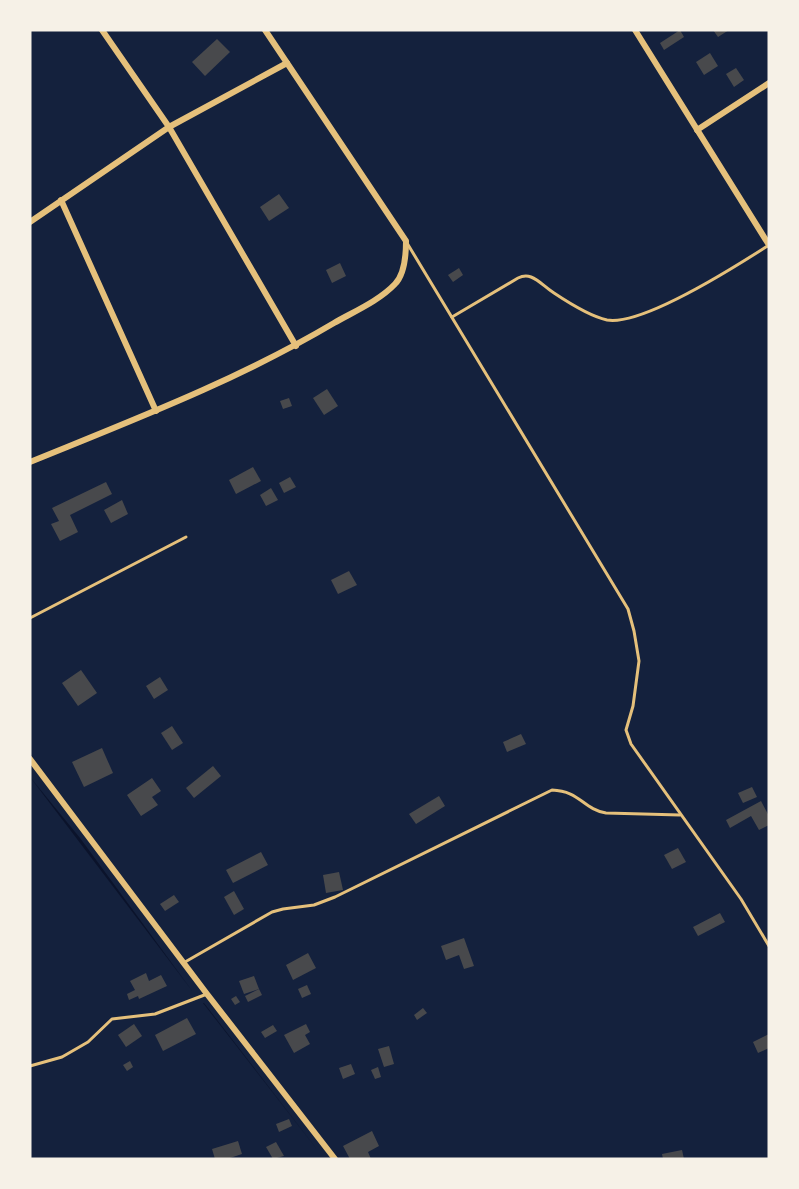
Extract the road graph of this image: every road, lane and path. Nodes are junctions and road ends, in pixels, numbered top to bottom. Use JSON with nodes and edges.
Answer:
{"nodes":[{"id":1,"x":102,"y":30,"type":"edge"},
{"id":2,"x":265,"y":30,"type":"edge"},
{"id":3,"x":635,"y":30,"type":"edge"},
{"id":4,"x":287,"y":63,"type":"junction"},
{"id":5,"x":769,"y":83,"type":"edge"},
{"id":6,"x":170,"y":127,"type":"junction"},
{"id":7,"x":697,"y":130,"type":"junction"},
{"id":8,"x":61,"y":200,"type":"junction"},
{"id":9,"x":30,"y":222,"type":"edge"},
{"id":10,"x":406,"y":241,"type":"junction"},
{"id":11,"x":769,"y":245,"type":"edge"},
{"id":12,"x":452,"y":317,"type":"junction"},
{"id":13,"x":296,"y":346,"type":"junction"},
{"id":14,"x":156,"y":411,"type":"junction"},
{"id":15,"x":30,"y":462,"type":"edge"},
{"id":16,"x":186,"y":537,"type":"dead end"},
{"id":17,"x":30,"y":618,"type":"edge"},
{"id":18,"x":30,"y":759,"type":"edge"},
{"id":19,"x":681,"y":815,"type":"junction"},
{"id":20,"x":769,"y":935,"type":"edge"},
{"id":21,"x":764,"y":938,"type":"junction"},
{"id":22,"x":769,"y":946,"type":"edge"},
{"id":23,"x":183,"y":963,"type":"junction"},
{"id":24,"x":207,"y":994,"type":"junction"},
{"id":25,"x":30,"y":1066,"type":"edge"},
{"id":26,"x":332,"y":1158,"type":"edge"}],
"edges":[{"from":1,"to":6,"type":"street"},
{"from":2,"to":4,"type":"street"},
{"from":3,"to":7,"type":"street"},
{"from":4,"to":6,"type":"street"},
{"from":4,"to":10,"type":"street"},
{"from":5,"to":7,"type":"street"},
{"from":6,"to":8,"type":"street"},
{"from":6,"to":13,"type":"street"},
{"from":7,"to":11,"type":"street"},
{"from":8,"to":9,"type":"street"},
{"from":8,"to":14,"type":"street"},
{"from":10,"to":12,"type":"lane"},
{"from":10,"to":13,"type":"street"},
{"from":11,"to":12,"type":"lane"},
{"from":12,"to":19,"type":"lane"},
{"from":13,"to":14,"type":"street"},
{"from":14,"to":15,"type":"street"},
{"from":16,"to":17,"type":"lane"},
{"from":18,"to":23,"type":"street"},
{"from":19,"to":21,"type":"lane"},
{"from":19,"to":23,"type":"lane"},
{"from":20,"to":21,"type":"lane"},
{"from":21,"to":22,"type":"lane"},
{"from":23,"to":24,"type":"street"},
{"from":24,"to":25,"type":"lane"},
{"from":24,"to":26,"type":"street"}]}
